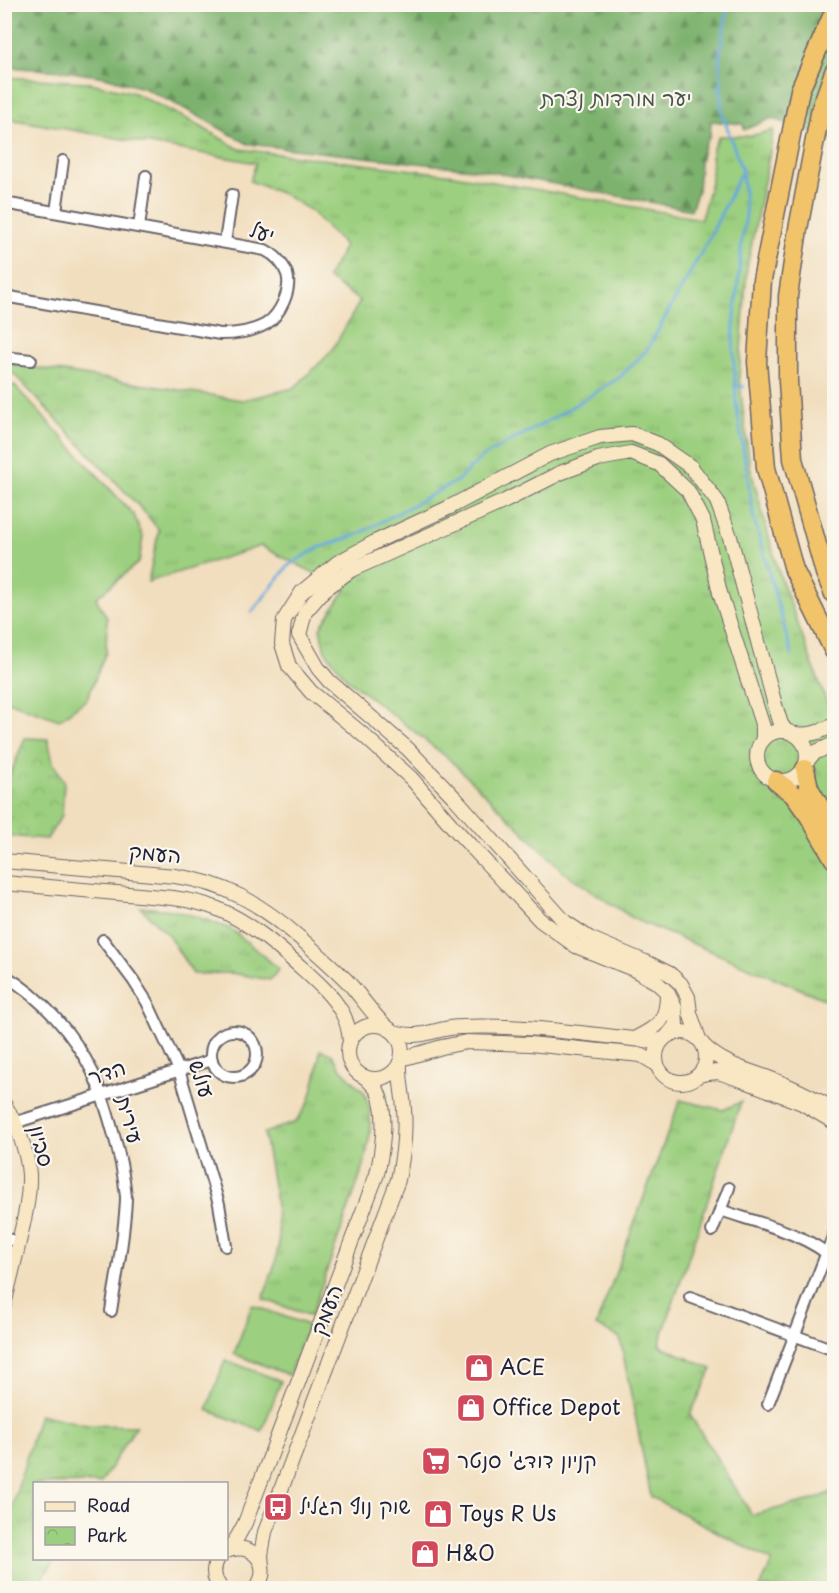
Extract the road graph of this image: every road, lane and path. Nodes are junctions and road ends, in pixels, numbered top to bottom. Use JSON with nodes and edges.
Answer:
{"nodes":[{"id":1,"x":834,"y":12,"type":"edge"},
{"id":2,"x":834,"y":72,"type":"edge"},
{"id":3,"x":63,"y":160,"type":"dead end"},
{"id":4,"x":146,"y":176,"type":"dead end"},
{"id":5,"x":232,"y":195,"type":"dead end"},
{"id":6,"x":4,"y":203,"type":"edge"},
{"id":7,"x":56,"y":212,"type":"junction"},
{"id":8,"x":139,"y":227,"type":"junction"},
{"id":9,"x":225,"y":242,"type":"junction"},
{"id":10,"x":4,"y":296,"type":"edge"},
{"id":11,"x":4,"y":357,"type":"edge"},
{"id":12,"x":31,"y":360,"type":"dead end"},
{"id":13,"x":834,"y":594,"type":"edge"},
{"id":14,"x":834,"y":651,"type":"edge"},
{"id":15,"x":834,"y":725,"type":"edge"},
{"id":16,"x":790,"y":733,"type":"junction"},
{"id":17,"x":763,"y":740,"type":"junction"},
{"id":18,"x":829,"y":747,"type":"edge"},
{"id":19,"x":806,"y":765,"type":"junction"},
{"id":20,"x":776,"y":781,"type":"junction"},
{"id":21,"x":834,"y":831,"type":"edge"},
{"id":22,"x":834,"y":860,"type":"edge"},
{"id":23,"x":4,"y":861,"type":"edge"},
{"id":24,"x":4,"y":883,"type":"edge"},
{"id":25,"x":103,"y":940,"type":"dead end"},
{"id":26,"x":4,"y":975,"type":"edge"},
{"id":27,"x":668,"y":992,"type":"junction"},
{"id":28,"x":391,"y":1031,"type":"junction"},
{"id":29,"x":665,"y":1037,"type":"junction"},
{"id":30,"x":634,"y":1039,"type":"junction"},
{"id":31,"x":350,"y":1041,"type":"junction"},
{"id":32,"x":701,"y":1043,"type":"junction"},
{"id":33,"x":212,"y":1060,"type":"junction"},
{"id":34,"x":400,"y":1060,"type":"junction"},
{"id":35,"x":656,"y":1064,"type":"junction"},
{"id":36,"x":179,"y":1070,"type":"junction"},
{"id":37,"x":699,"y":1075,"type":"junction"},
{"id":38,"x":365,"y":1077,"type":"junction"},
{"id":39,"x":102,"y":1095,"type":"junction"},
{"id":40,"x":4,"y":1104,"type":"edge"},
{"id":41,"x":834,"y":1109,"type":"edge"},
{"id":42,"x":834,"y":1122,"type":"edge"},
{"id":43,"x":14,"y":1123,"type":"junction"},
{"id":44,"x":729,"y":1188,"type":"dead end"},
{"id":45,"x":720,"y":1210,"type":"junction"},
{"id":46,"x":712,"y":1231,"type":"dead end"},
{"id":47,"x":834,"y":1234,"type":"edge"},
{"id":48,"x":4,"y":1238,"type":"edge"},
{"id":49,"x":19,"y":1242,"type":"junction"},
{"id":50,"x":226,"y":1246,"type":"dead end"},
{"id":51,"x":831,"y":1256,"type":"edge"},
{"id":52,"x":690,"y":1297,"type":"dead end"},
{"id":53,"x":4,"y":1305,"type":"edge"},
{"id":54,"x":111,"y":1311,"type":"dead end"},
{"id":55,"x":795,"y":1335,"type":"junction"},
{"id":56,"x":834,"y":1350,"type":"edge"},
{"id":57,"x":768,"y":1404,"type":"dead end"},
{"id":58,"x":228,"y":1548,"type":"edge"},
{"id":59,"x":228,"y":1552,"type":"edge"},
{"id":60,"x":220,"y":1560,"type":"edge"},
{"id":61,"x":262,"y":1567,"type":"junction"},
{"id":62,"x":218,"y":1587,"type":"edge"},
{"id":63,"x":256,"y":1588,"type":"edge"}],
"edges":[{"from":1,"to":14,"type":"highway"},
{"from":2,"to":13,"type":"highway"},
{"from":3,"to":7,"type":"street"},
{"from":4,"to":8,"type":"street"},
{"from":5,"to":9,"type":"street"},
{"from":6,"to":7,"type":"street","name":"יעל"},
{"from":7,"to":8,"type":"street","name":"יעל"},
{"from":8,"to":9,"type":"street","name":"יעל"},
{"from":9,"to":10,"type":"street","name":"יעל"},
{"from":11,"to":12,"type":"street"},
{"from":15,"to":16,"type":"street"},
{"from":16,"to":17,"type":"street"},
{"from":16,"to":19,"type":"street"},
{"from":16,"to":27,"type":"street"},
{"from":17,"to":20,"type":"street"},
{"from":17,"to":32,"type":"street"},
{"from":18,"to":19,"type":"street"},
{"from":19,"to":20,"type":"street"},
{"from":19,"to":21,"type":"highway"},
{"from":20,"to":22,"type":"highway"},
{"from":23,"to":28,"type":"street","name":"העמק"},
{"from":24,"to":31,"type":"street","name":"העמק"},
{"from":25,"to":36,"type":"street","name":"עולש"},
{"from":26,"to":39,"type":"street","name":"עירית"},
{"from":27,"to":29,"type":"street"},
{"from":27,"to":30,"type":"street"},
{"from":28,"to":30,"type":"street"},
{"from":28,"to":31,"type":"street"},
{"from":28,"to":34,"type":"street"},
{"from":29,"to":30,"type":"street"},
{"from":29,"to":32,"type":"street"},
{"from":29,"to":35,"type":"street"},
{"from":31,"to":38,"type":"street"},
{"from":32,"to":37,"type":"street"},
{"from":32,"to":41,"type":"street"},
{"from":33,"to":33,"type":"street"},
{"from":33,"to":36,"type":"street","name":"הדר"},
{"from":34,"to":35,"type":"street"},
{"from":34,"to":38,"type":"street"},
{"from":34,"to":61,"type":"street","name":"העמק"},
{"from":35,"to":37,"type":"street"},
{"from":36,"to":39,"type":"street","name":"הדר"},
{"from":36,"to":50,"type":"street","name":"עולש"},
{"from":37,"to":42,"type":"street"},
{"from":38,"to":58,"type":"street","name":"העמק"},
{"from":39,"to":43,"type":"street","name":"הדר"},
{"from":39,"to":54,"type":"street","name":"עירית"},
{"from":40,"to":43,"type":"street","name":"סביון"},
{"from":43,"to":49,"type":"street","name":"סביון"},
{"from":44,"to":45,"type":"street"},
{"from":45,"to":46,"type":"street"},
{"from":45,"to":51,"type":"street"},
{"from":47,"to":51,"type":"street"},
{"from":48,"to":49,"type":"street"},
{"from":49,"to":53,"type":"street","name":"סביון"},
{"from":51,"to":55,"type":"street"},
{"from":52,"to":55,"type":"street"},
{"from":55,"to":56,"type":"street"},
{"from":55,"to":57,"type":"street"},
{"from":59,"to":61,"type":"street"},
{"from":60,"to":62,"type":"street"},
{"from":61,"to":63,"type":"street","name":"העמק"}]}
